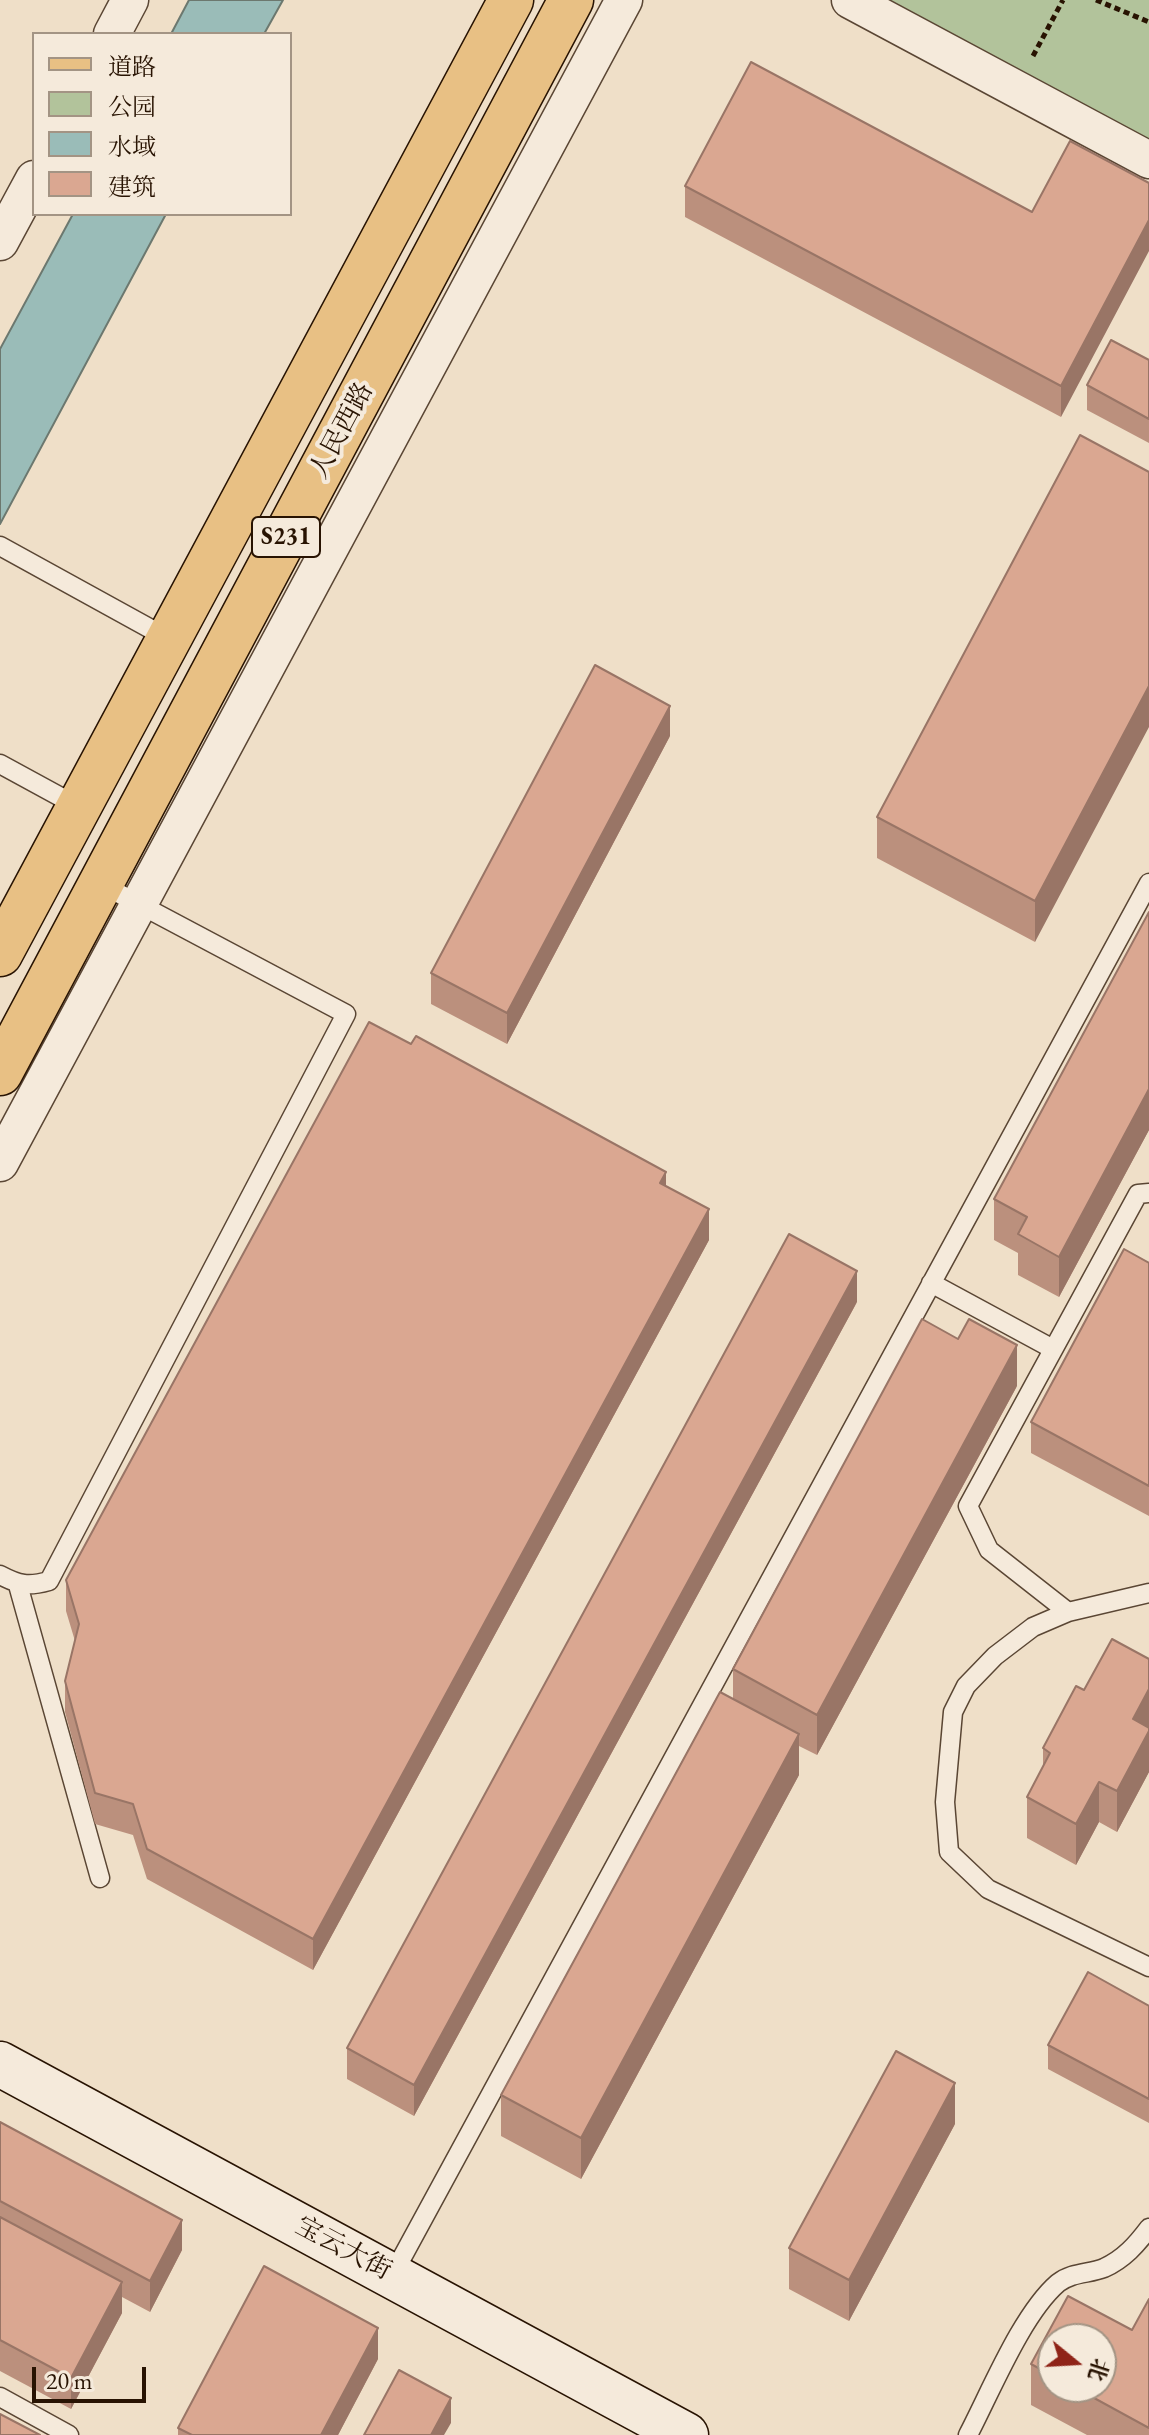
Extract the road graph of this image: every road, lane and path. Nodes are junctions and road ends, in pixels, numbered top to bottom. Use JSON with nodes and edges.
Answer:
{"nodes":[{"id":1,"x":130,"y":0,"type":"edge"},
{"id":2,"x":511,"y":0,"type":"edge"},
{"id":3,"x":571,"y":0,"type":"edge"},
{"id":4,"x":624,"y":0,"type":"edge"},
{"id":5,"x":850,"y":0,"type":"edge"},
{"id":6,"x":1063,"y":0,"type":"edge"},
{"id":7,"x":1096,"y":0,"type":"edge"},
{"id":8,"x":1149,"y":22,"type":"edge"},
{"id":9,"x":113,"y":32,"type":"edge"},
{"id":10,"x":1016,"y":89,"type":"junction"},
{"id":11,"x":1149,"y":160,"type":"edge"},
{"id":12,"x":32,"y":183,"type":"edge"},
{"id":13,"x":0,"y":242,"type":"edge"},
{"id":14,"x":0,"y":546,"type":"edge"},
{"id":15,"x":169,"y":639,"type":"junction"},
{"id":16,"x":0,"y":764,"type":"edge"},
{"id":17,"x":79,"y":807,"type":"junction"},
{"id":18,"x":1149,"y":883,"type":"edge"},
{"id":19,"x":101,"y":884,"type":"junction"},
{"id":20,"x":0,"y":954,"type":"edge"},
{"id":21,"x":0,"y":1073,"type":"edge"},
{"id":22,"x":0,"y":1163,"type":"edge"},
{"id":23,"x":1149,"y":1193,"type":"edge"},
{"id":24,"x":931,"y":1283,"type":"junction"},
{"id":25,"x":1053,"y":1349,"type":"junction"},
{"id":26,"x":0,"y":1575,"type":"edge"},
{"id":27,"x":18,"y":1585,"type":"junction"},
{"id":28,"x":1149,"y":1593,"type":"edge"},
{"id":29,"x":1068,"y":1612,"type":"junction"},
{"id":30,"x":100,"y":1878,"type":"dead end"},
{"id":31,"x":1149,"y":1967,"type":"edge"},
{"id":32,"x":0,"y":2064,"type":"edge"},
{"id":33,"x":1149,"y":2228,"type":"edge"},
{"id":34,"x":392,"y":2276,"type":"junction"},
{"id":35,"x":0,"y":2397,"type":"edge"},
{"id":36,"x":69,"y":2435,"type":"edge"},
{"id":37,"x":686,"y":2435,"type":"edge"},
{"id":38,"x":968,"y":2435,"type":"edge"}],
"edges":[{"from":1,"to":9,"type":"street"},
{"from":2,"to":15,"type":"main road","name":"人民西路","number":"S231"},
{"from":3,"to":19,"type":"main road","name":"人民西路","number":"S231"},
{"from":4,"to":22,"type":"street"},
{"from":5,"to":10,"type":"street"},
{"from":6,"to":10,"type":"path"},
{"from":7,"to":8,"type":"path"},
{"from":10,"to":11,"type":"street"},
{"from":12,"to":13,"type":"street"},
{"from":14,"to":15,"type":"lane"},
{"from":15,"to":17,"type":"main road","name":"人民西路","number":"S231"},
{"from":16,"to":17,"type":"lane"},
{"from":17,"to":20,"type":"main road","name":"人民西路","number":"S231"},
{"from":18,"to":24,"type":"lane"},
{"from":19,"to":21,"type":"main road","name":"人民西路","number":"S231"},
{"from":19,"to":27,"type":"lane"},
{"from":23,"to":25,"type":"lane"},
{"from":24,"to":25,"type":"lane"},
{"from":24,"to":34,"type":"lane"},
{"from":25,"to":29,"type":"lane"},
{"from":26,"to":27,"type":"lane"},
{"from":27,"to":30,"type":"lane"},
{"from":28,"to":29,"type":"lane"},
{"from":29,"to":31,"type":"lane"},
{"from":32,"to":34,"type":"street","name":"宝云大街"},
{"from":33,"to":38,"type":"lane"},
{"from":34,"to":37,"type":"street","name":"宝云大街"},
{"from":35,"to":36,"type":"lane"}]}
